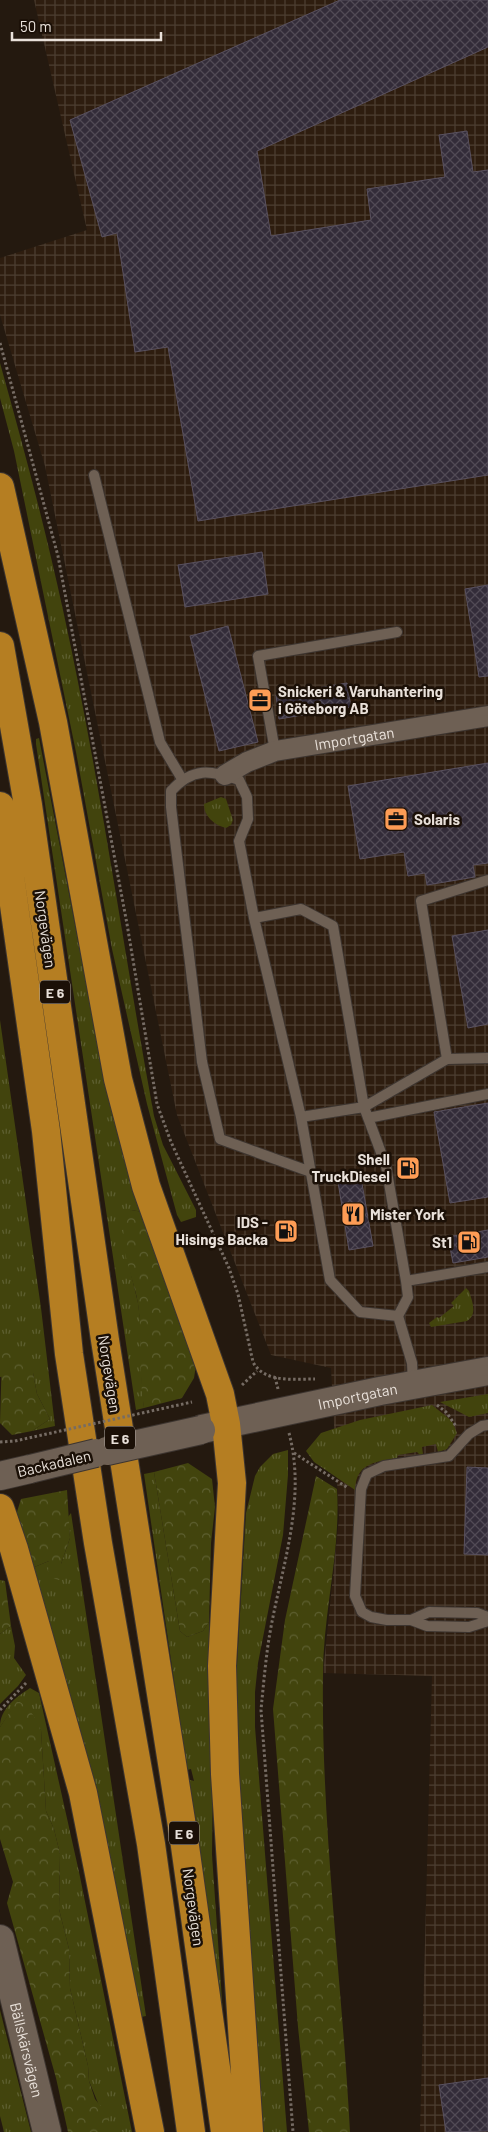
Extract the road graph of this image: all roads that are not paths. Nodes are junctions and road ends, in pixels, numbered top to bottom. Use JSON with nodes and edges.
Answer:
{"nodes":[{"id":1,"x":94,"y":475,"type":"dead end"},
{"id":2,"x":0,"y":487,"type":"edge"},
{"id":3,"x":397,"y":632,"type":"dead end"},
{"id":4,"x":0,"y":646,"type":"edge"},
{"id":5,"x":488,"y":716,"type":"edge"},
{"id":6,"x":275,"y":751,"type":"junction"},
{"id":7,"x":225,"y":775,"type":"junction"},
{"id":8,"x":182,"y":779,"type":"junction"},
{"id":9,"x":0,"y":806,"type":"edge"},
{"id":10,"x":488,"y":880,"type":"edge"},
{"id":11,"x":254,"y":918,"type":"junction"},
{"id":12,"x":488,"y":1058,"type":"edge"},
{"id":13,"x":447,"y":1059,"type":"junction"},
{"id":14,"x":488,"y":1094,"type":"edge"},
{"id":15,"x":364,"y":1107,"type":"junction"},
{"id":16,"x":301,"y":1117,"type":"junction"},
{"id":17,"x":368,"y":1118,"type":"junction"},
{"id":18,"x":311,"y":1172,"type":"junction"},
{"id":19,"x":488,"y":1267,"type":"edge"},
{"id":20,"x":406,"y":1281,"type":"junction"},
{"id":21,"x":398,"y":1316,"type":"junction"},
{"id":22,"x":488,"y":1371,"type":"edge"},
{"id":23,"x":423,"y":1393,"type":"junction"},
{"id":24,"x":488,"y":1425,"type":"edge"},
{"id":25,"x":213,"y":1427,"type":"junction"},
{"id":26,"x":0,"y":1476,"type":"edge"},
{"id":27,"x":0,"y":1508,"type":"edge"},
{"id":28,"x":488,"y":1617,"type":"edge"},
{"id":29,"x":411,"y":1620,"type":"junction"},
{"id":30,"x":488,"y":1621,"type":"edge"},
{"id":31,"x":0,"y":1939,"type":"edge"},
{"id":32,"x":47,"y":2132,"type":"edge"},
{"id":33,"x":150,"y":2132,"type":"edge"},
{"id":34,"x":191,"y":2132,"type":"edge"},
{"id":35,"x":225,"y":2132,"type":"edge"},
{"id":36,"x":249,"y":2132,"type":"edge"}],
"edges":[{"from":1,"to":8,"type":"lane"},
{"from":2,"to":25,"type":"highway"},
{"from":3,"to":6,"type":"lane"},
{"from":4,"to":35,"type":"highway","name":"Norgevägen","number":"E 6"},
{"from":5,"to":6,"type":"street","name":"Importgatan"},
{"from":6,"to":7,"type":"street","name":"Importgatan"},
{"from":7,"to":8,"type":"lane"},
{"from":7,"to":11,"type":"lane"},
{"from":8,"to":18,"type":"lane"},
{"from":9,"to":34,"type":"highway","name":"Norgevägen","number":"E 6"},
{"from":10,"to":13,"type":"lane"},
{"from":11,"to":15,"type":"lane"},
{"from":11,"to":16,"type":"lane"},
{"from":12,"to":13,"type":"lane"},
{"from":13,"to":15,"type":"lane"},
{"from":14,"to":17,"type":"lane"},
{"from":15,"to":16,"type":"lane"},
{"from":15,"to":17,"type":"lane"},
{"from":16,"to":18,"type":"lane"},
{"from":17,"to":20,"type":"lane"},
{"from":18,"to":21,"type":"lane"},
{"from":19,"to":20,"type":"lane"},
{"from":20,"to":21,"type":"lane"},
{"from":21,"to":23,"type":"lane"},
{"from":22,"to":23,"type":"street","name":"Importgatan"},
{"from":23,"to":25,"type":"street","name":"Importgatan"},
{"from":24,"to":29,"type":"lane"},
{"from":25,"to":26,"type":"street","name":"Backadalen","bridge":true},
{"from":25,"to":36,"type":"highway"},
{"from":27,"to":33,"type":"highway"},
{"from":28,"to":29,"type":"lane"},
{"from":29,"to":30,"type":"lane"},
{"from":31,"to":32,"type":"street","name":"Bällskärsvägen"}]}
